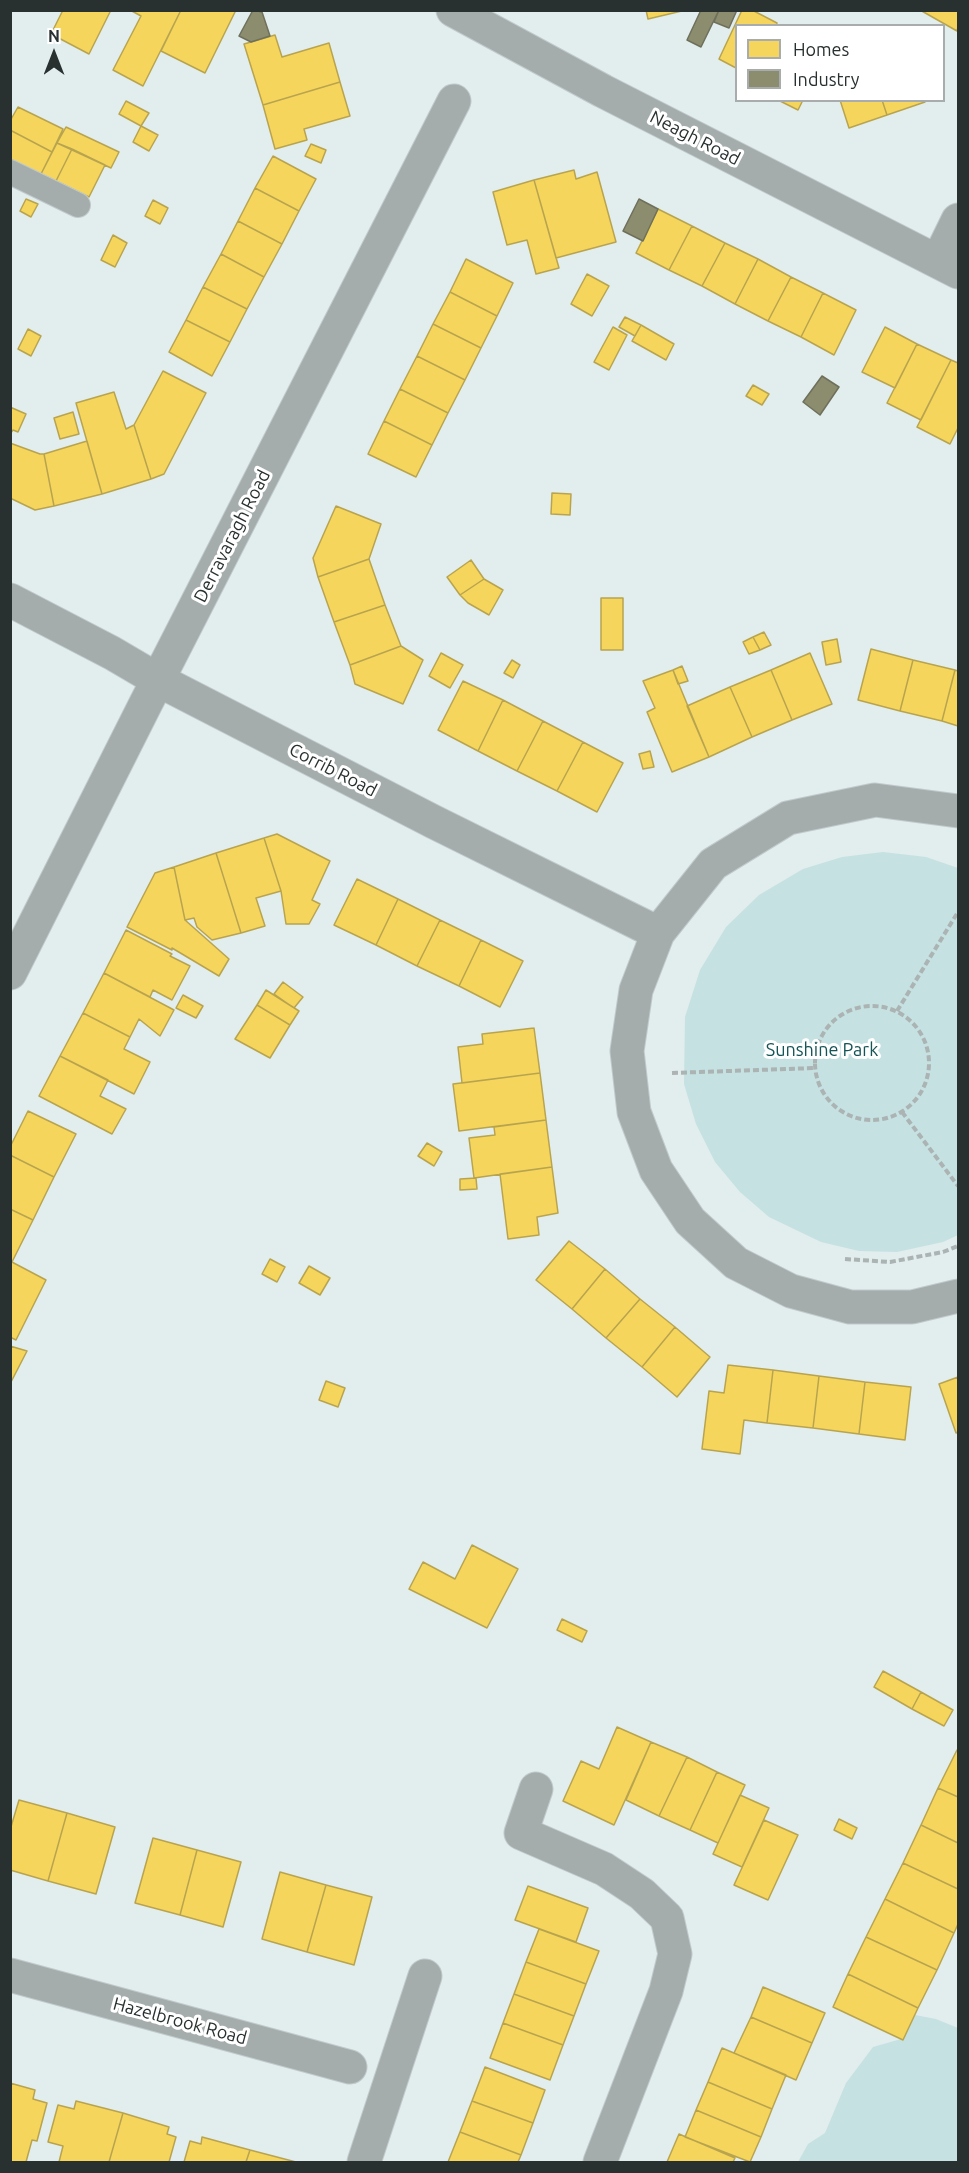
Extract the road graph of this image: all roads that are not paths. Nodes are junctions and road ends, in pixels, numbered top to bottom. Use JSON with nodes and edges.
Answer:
{"nodes":[{"id":1,"x":453,"y":10,"type":"edge"},
{"id":2,"x":493,"y":20,"type":"edge"},
{"id":3,"x":454,"y":101,"type":"dead end"},
{"id":4,"x":10,"y":172,"type":"edge"},
{"id":5,"x":78,"y":205,"type":"dead end"},
{"id":6,"x":958,"y":220,"type":"edge"},
{"id":7,"x":948,"y":266,"type":"edge"},
{"id":8,"x":10,"y":600,"type":"edge"},
{"id":9,"x":158,"y":680,"type":"junction"},
{"id":10,"x":958,"y":812,"type":"edge"},
{"id":11,"x":658,"y":933,"type":"junction"},
{"id":12,"x":10,"y":973,"type":"edge"},
{"id":13,"x":958,"y":1296,"type":"edge"},
{"id":14,"x":536,"y":1789,"type":"dead end"},
{"id":15,"x":10,"y":1975,"type":"edge"},
{"id":16,"x":425,"y":1977,"type":"dead end"},
{"id":17,"x":350,"y":2067,"type":"dead end"},
{"id":18,"x":364,"y":2163,"type":"edge"},
{"id":19,"x":600,"y":2163,"type":"edge"}],
"edges":[{"from":1,"to":2,"type":"street","name":"Neagh Road"},
{"from":2,"to":7,"type":"street","name":"Neagh Road"},
{"from":3,"to":9,"type":"street","name":"Derravaragh Road"},
{"from":4,"to":5,"type":"lane"},
{"from":6,"to":7,"type":"street","name":"Neagh Road"},
{"from":8,"to":9,"type":"street","name":"Corrib Road"},
{"from":9,"to":11,"type":"street","name":"Corrib Road"},
{"from":9,"to":12,"type":"street","name":"Derravaragh Road"},
{"from":10,"to":11,"type":"street"},
{"from":11,"to":13,"type":"street"},
{"from":14,"to":19,"type":"street"},
{"from":15,"to":17,"type":"street","name":"Hazelbrook Road"},
{"from":16,"to":18,"type":"street"}]}
